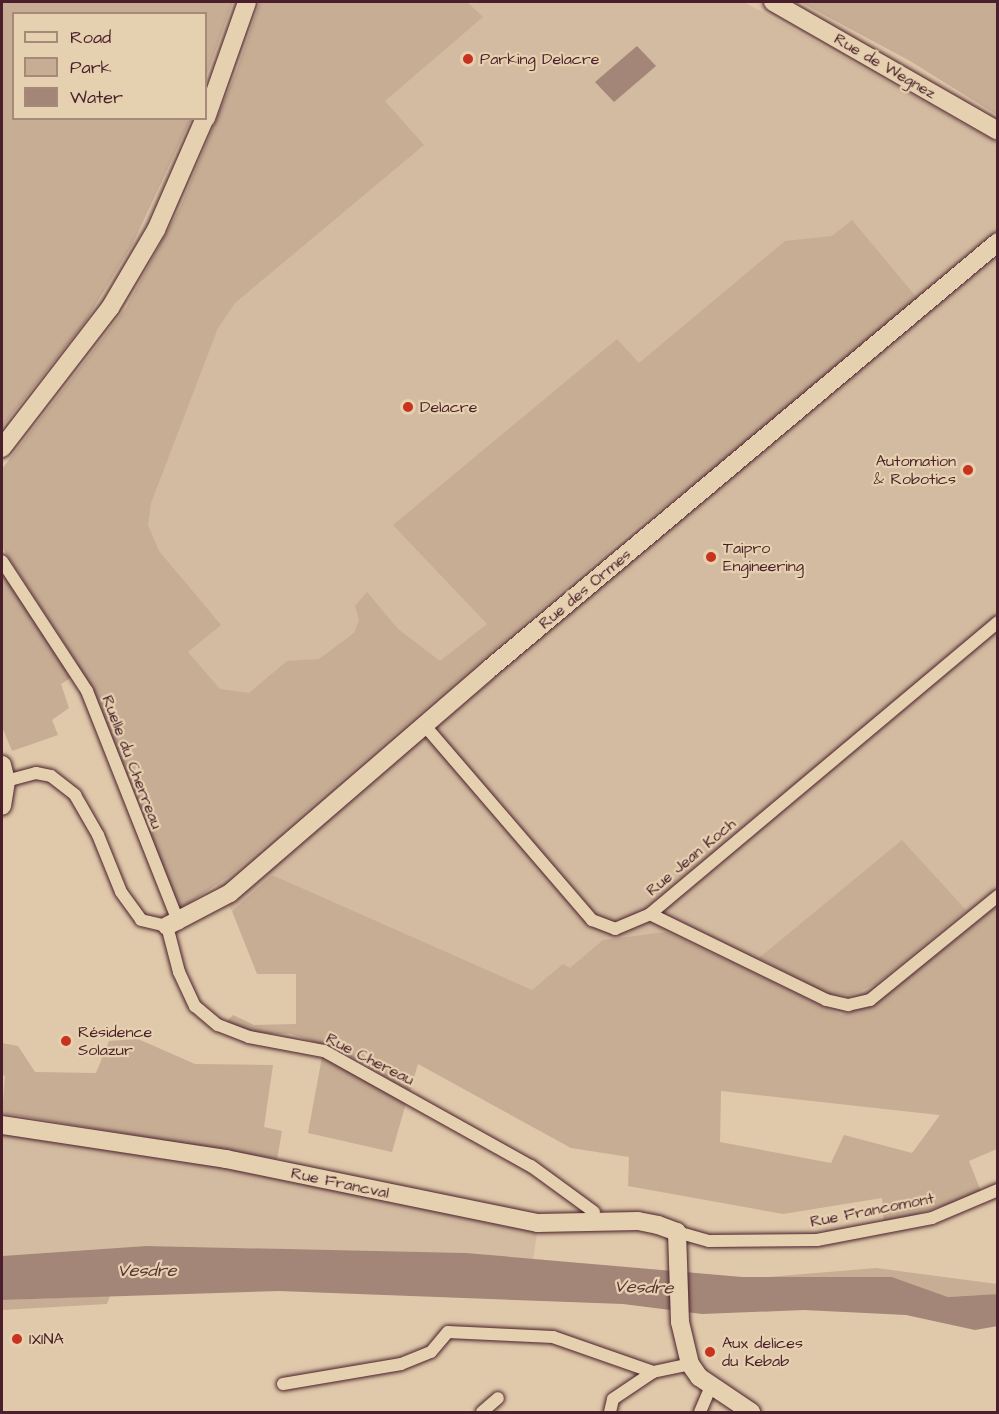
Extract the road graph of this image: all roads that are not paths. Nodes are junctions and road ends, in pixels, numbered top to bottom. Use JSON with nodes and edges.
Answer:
{"nodes":[{"id":1,"x":247,"y":2,"type":"edge"},
{"id":2,"x":773,"y":2,"type":"edge"},
{"id":3,"x":207,"y":115,"type":"edge"},
{"id":4,"x":205,"y":120,"type":"edge"},
{"id":5,"x":998,"y":131,"type":"edge"},
{"id":6,"x":998,"y":242,"type":"edge"},
{"id":7,"x":2,"y":448,"type":"edge"},
{"id":8,"x":2,"y":561,"type":"edge"},
{"id":9,"x":998,"y":622,"type":"edge"},
{"id":10,"x":426,"y":727,"type":"junction"},
{"id":11,"x":4,"y":773,"type":"edge"},
{"id":12,"x":2,"y":806,"type":"edge"},
{"id":13,"x":998,"y":896,"type":"edge"},
{"id":14,"x":650,"y":914,"type":"junction"},
{"id":15,"x":173,"y":924,"type":"junction"},
{"id":16,"x":2,"y":1125,"type":"edge"},
{"id":17,"x":998,"y":1190,"type":"edge"},
{"id":18,"x":594,"y":1212,"type":"dead end"},
{"id":19,"x":679,"y":1240,"type":"junction"},
{"id":20,"x":690,"y":1364,"type":"junction"},
{"id":21,"x":653,"y":1372,"type":"junction"},
{"id":22,"x":283,"y":1384,"type":"dead end"},
{"id":23,"x":711,"y":1386,"type":"junction"},
{"id":24,"x":498,"y":1398,"type":"dead end"},
{"id":25,"x":482,"y":1413,"type":"edge"},
{"id":26,"x":610,"y":1413,"type":"edge"},
{"id":27,"x":700,"y":1413,"type":"edge"},
{"id":28,"x":751,"y":1413,"type":"edge"}],
"edges":[{"from":1,"to":3,"type":"street"},
{"from":2,"to":5,"type":"street","name":"Rue de Wegnez"},
{"from":4,"to":7,"type":"street"},
{"from":6,"to":10,"type":"street","name":"Rue des Ormes"},
{"from":8,"to":15,"type":"street","name":"Ruelle du Cherreau"},
{"from":9,"to":14,"type":"street","name":"Rue Jean Koch"},
{"from":10,"to":14,"type":"street","name":"Rue Jean Koch"},
{"from":10,"to":15,"type":"street","name":"Rue des Ormes"},
{"from":11,"to":12,"type":"street"},
{"from":11,"to":15,"type":"street"},
{"from":13,"to":14,"type":"street"},
{"from":15,"to":18,"type":"street","name":"Rue Chereau"},
{"from":16,"to":19,"type":"street","name":"Rue Francval"},
{"from":17,"to":19,"type":"street","name":"Rue Francomont"},
{"from":19,"to":20,"type":"street"},
{"from":20,"to":21,"type":"street"},
{"from":20,"to":23,"type":"street"},
{"from":21,"to":22,"type":"street"},
{"from":21,"to":26,"type":"street"},
{"from":23,"to":27,"type":"street"},
{"from":23,"to":28,"type":"street"},
{"from":24,"to":25,"type":"street"}]}
